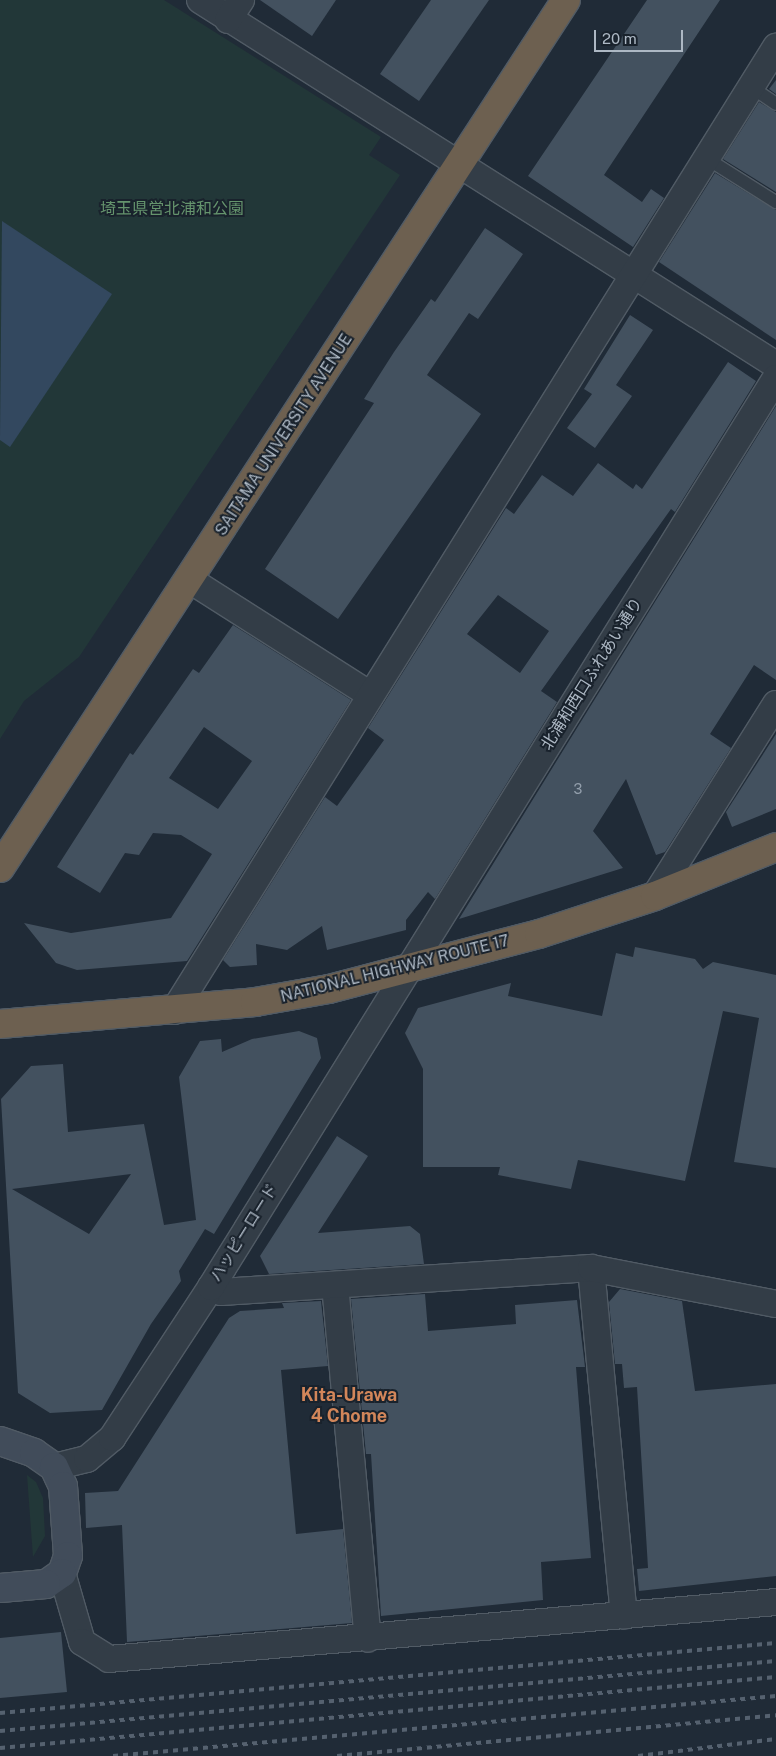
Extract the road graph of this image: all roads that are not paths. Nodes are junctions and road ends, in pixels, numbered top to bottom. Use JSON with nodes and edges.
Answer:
{"nodes":[{"id":1,"x":200,"y":0,"type":"edge"},
{"id":2,"x":566,"y":0,"type":"edge"},
{"id":3,"x":234,"y":10,"type":"edge"},
{"id":4,"x":776,"y":47,"type":"edge"},
{"id":5,"x":751,"y":87,"type":"junction"},
{"id":6,"x":776,"y":104,"type":"edge"},
{"id":7,"x":706,"y":158,"type":"junction"},
{"id":8,"x":459,"y":165,"type":"junction"},
{"id":9,"x":776,"y":202,"type":"edge"},
{"id":10,"x":633,"y":275,"type":"junction"},
{"id":11,"x":776,"y":365,"type":"edge"},
{"id":12,"x":776,"y":378,"type":"edge"},
{"id":13,"x":190,"y":580,"type":"junction"},
{"id":14,"x":369,"y":694,"type":"junction"},
{"id":15,"x":776,"y":704,"type":"edge"},
{"id":16,"x":776,"y":847,"type":"edge"},
{"id":17,"x":0,"y":868,"type":"edge"},
{"id":18,"x":654,"y":896,"type":"junction"},
{"id":19,"x":408,"y":969,"type":"junction"},
{"id":20,"x":174,"y":1011,"type":"junction"},
{"id":21,"x":0,"y":1024,"type":"edge"},
{"id":22,"x":591,"y":1268,"type":"junction"},
{"id":23,"x":334,"y":1285,"type":"junction"},
{"id":24,"x":211,"y":1286,"type":"junction"},
{"id":25,"x":776,"y":1304,"type":"edge"},
{"id":26,"x":0,"y":1440,"type":"edge"},
{"id":27,"x":54,"y":1467,"type":"junction"},
{"id":28,"x":62,"y":1573,"type":"junction"},
{"id":29,"x":0,"y":1588,"type":"edge"},
{"id":30,"x":776,"y":1602,"type":"edge"},
{"id":31,"x":624,"y":1614,"type":"junction"},
{"id":32,"x":368,"y":1638,"type":"junction"}],
"edges":[{"from":1,"to":3,"type":"street"},
{"from":2,"to":8,"type":"highway","name":"SAITAMA UNIVERSITY AVENUE"},
{"from":3,"to":8,"type":"street"},
{"from":4,"to":5,"type":"street"},
{"from":5,"to":6,"type":"lane"},
{"from":5,"to":7,"type":"street"},
{"from":7,"to":9,"type":"lane"},
{"from":7,"to":10,"type":"street"},
{"from":8,"to":10,"type":"street"},
{"from":8,"to":13,"type":"highway","name":"SAITAMA UNIVERSITY AVENUE"},
{"from":10,"to":11,"type":"street"},
{"from":10,"to":14,"type":"street"},
{"from":12,"to":19,"type":"street","name":"北浦和西口ふれあい通り"},
{"from":13,"to":14,"type":"street"},
{"from":13,"to":17,"type":"highway","name":"SAITAMA UNIVERSITY AVENUE"},
{"from":14,"to":20,"type":"street"},
{"from":15,"to":18,"type":"street"},
{"from":16,"to":18,"type":"highway","name":"NATIONAL HIGHWAY ROUTE 17"},
{"from":18,"to":19,"type":"highway","name":"NATIONAL HIGHWAY ROUTE 17"},
{"from":19,"to":20,"type":"highway","name":"NATIONAL HIGHWAY ROUTE 17"},
{"from":19,"to":24,"type":"street","name":"ハッピーロード"},
{"from":20,"to":21,"type":"highway","name":"NATIONAL HIGHWAY ROUTE 17"},
{"from":22,"to":23,"type":"street"},
{"from":22,"to":25,"type":"street"},
{"from":22,"to":31,"type":"street"},
{"from":23,"to":24,"type":"street"},
{"from":23,"to":32,"type":"street"},
{"from":24,"to":27,"type":"street","name":"ハッピーロード"},
{"from":26,"to":27,"type":"street"},
{"from":27,"to":28,"type":"street"},
{"from":28,"to":29,"type":"street"},
{"from":28,"to":32,"type":"street"},
{"from":30,"to":31,"type":"street"},
{"from":31,"to":32,"type":"street"}]}
